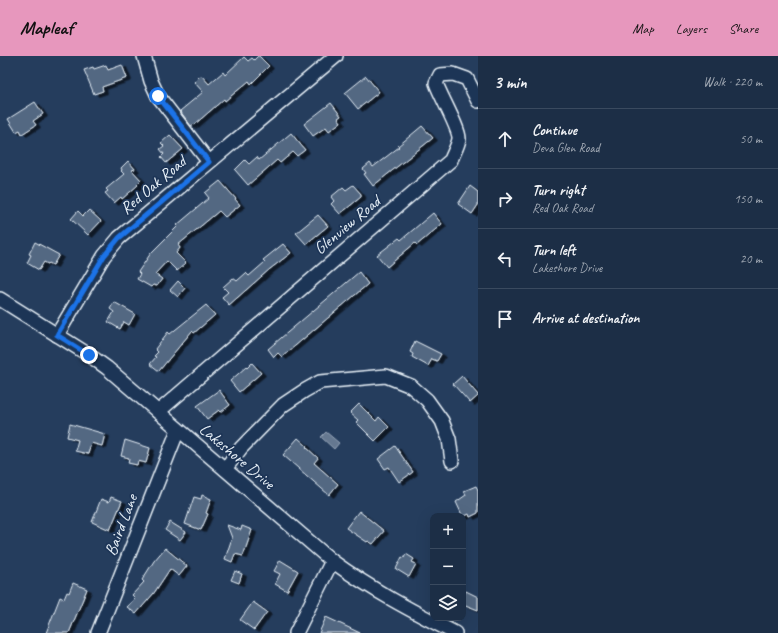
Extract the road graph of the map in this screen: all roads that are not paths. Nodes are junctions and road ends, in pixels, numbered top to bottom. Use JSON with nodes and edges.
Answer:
{"nodes":[{"id":1,"x":144,"y":56,"type":"edge"},
{"id":2,"x":336,"y":56,"type":"edge"},
{"id":3,"x":478,"y":101,"type":"edge"},
{"id":4,"x":209,"y":162,"type":"junction"},
{"id":5,"x":0,"y":299,"type":"edge"},
{"id":6,"x":57,"y":335,"type":"junction"},
{"id":7,"x":158,"y":412,"type":"junction"},
{"id":8,"x":178,"y":430,"type":"junction"},
{"id":9,"x":452,"y":461,"type":"dead end"},
{"id":10,"x":225,"y":469,"type":"junction"},
{"id":11,"x":332,"y":561,"type":"junction"},
{"id":12,"x":98,"y":633,"type":"edge"},
{"id":13,"x":296,"y":633,"type":"edge"},
{"id":14,"x":456,"y":633,"type":"edge"}],
"edges":[{"from":1,"to":4,"type":"street"},
{"from":2,"to":4,"type":"street","name":"Red Oak Road"},
{"from":3,"to":7,"type":"street","name":"Glenview Road"},
{"from":4,"to":6,"type":"street","name":"Red Oak Road"},
{"from":5,"to":6,"type":"street","name":"Lakeshore Drive"},
{"from":6,"to":7,"type":"street","name":"Lakeshore Drive"},
{"from":7,"to":8,"type":"street","name":"Lakeshore Drive"},
{"from":8,"to":10,"type":"street","name":"Lakeshore Drive"},
{"from":8,"to":12,"type":"street","name":"Baird Lane"},
{"from":9,"to":10,"type":"street"},
{"from":10,"to":11,"type":"street","name":"Lakeshore Drive"},
{"from":11,"to":13,"type":"street"},
{"from":11,"to":14,"type":"street","name":"Lakeshore Drive"}]}
